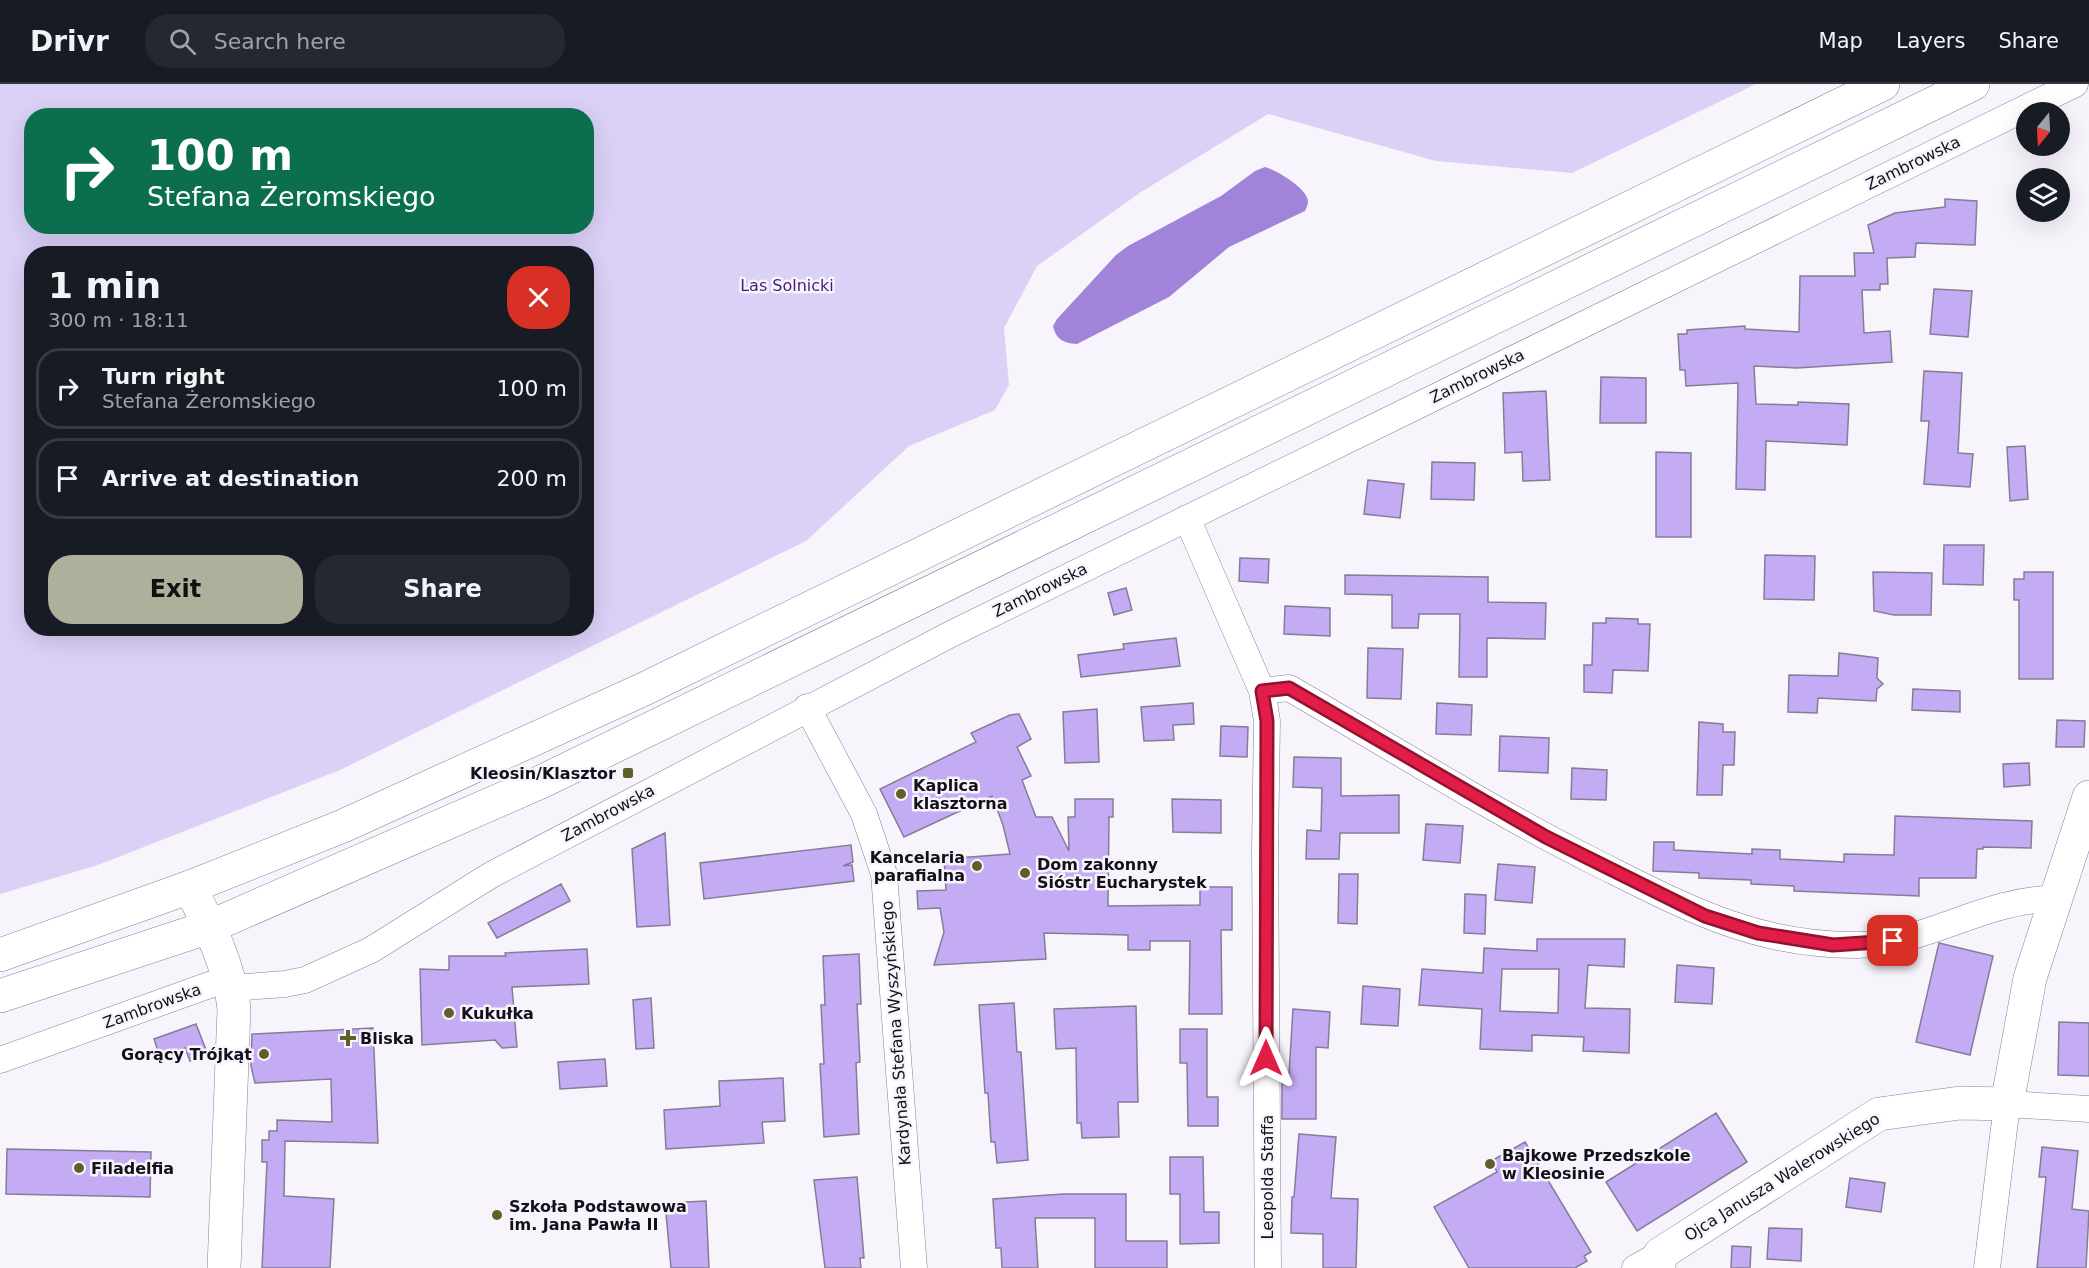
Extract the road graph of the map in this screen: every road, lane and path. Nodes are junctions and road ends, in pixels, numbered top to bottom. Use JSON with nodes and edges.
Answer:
{"nodes":[{"id":1,"x":1883,"y":84,"type":"edge"},
{"id":2,"x":1973,"y":84,"type":"edge"},
{"id":3,"x":2075,"y":84,"type":"edge"},
{"id":4,"x":1187,"y":518,"type":"junction"},
{"id":5,"x":1262,"y":691,"type":"junction"},
{"id":6,"x":807,"y":707,"type":"junction"},
{"id":7,"x":2089,"y":797,"type":"edge"},
{"id":8,"x":2083,"y":835,"type":"edge"},
{"id":9,"x":190,"y":887,"type":"junction"},
{"id":10,"x":2055,"y":898,"type":"junction"},
{"id":11,"x":209,"y":927,"type":"junction"},
{"id":12,"x":0,"y":956,"type":"edge"},
{"id":13,"x":232,"y":985,"type":"junction"},
{"id":14,"x":0,"y":996,"type":"edge"},
{"id":15,"x":0,"y":1060,"type":"edge"},
{"id":16,"x":2007,"y":1104,"type":"junction"},
{"id":17,"x":2089,"y":1109,"type":"edge"},
{"id":18,"x":1652,"y":1263,"type":"edge"},
{"id":19,"x":224,"y":1268,"type":"edge"},
{"id":20,"x":914,"y":1268,"type":"edge"},
{"id":21,"x":1268,"y":1268,"type":"edge"},
{"id":22,"x":1987,"y":1268,"type":"edge"}],
"edges":[{"from":1,"to":9,"type":"main road"},
{"from":2,"to":11,"type":"main road"},
{"from":3,"to":4,"type":"street","name":"Zambrowska"},
{"from":4,"to":5,"type":"street","name":"Leopolda Staffa"},
{"from":4,"to":6,"type":"street","name":"Zambrowska"},
{"from":5,"to":10,"type":"street"},
{"from":5,"to":21,"type":"street","name":"Leopolda Staffa"},
{"from":6,"to":13,"type":"street","name":"Zambrowska"},
{"from":6,"to":20,"type":"street","name":"Kardynała Stefana Wyszyńskiego"},
{"from":7,"to":8,"type":"main road"},
{"from":8,"to":10,"type":"main road"},
{"from":9,"to":11,"type":"main road"},
{"from":9,"to":12,"type":"main road"},
{"from":10,"to":16,"type":"main road"},
{"from":11,"to":13,"type":"main road"},
{"from":11,"to":14,"type":"main road"},
{"from":13,"to":15,"type":"street","name":"Zambrowska"},
{"from":13,"to":19,"type":"main road"},
{"from":16,"to":17,"type":"street"},
{"from":16,"to":18,"type":"main road","name":"Ojca Janusza Walerowskiego"},
{"from":16,"to":22,"type":"street"}]}
